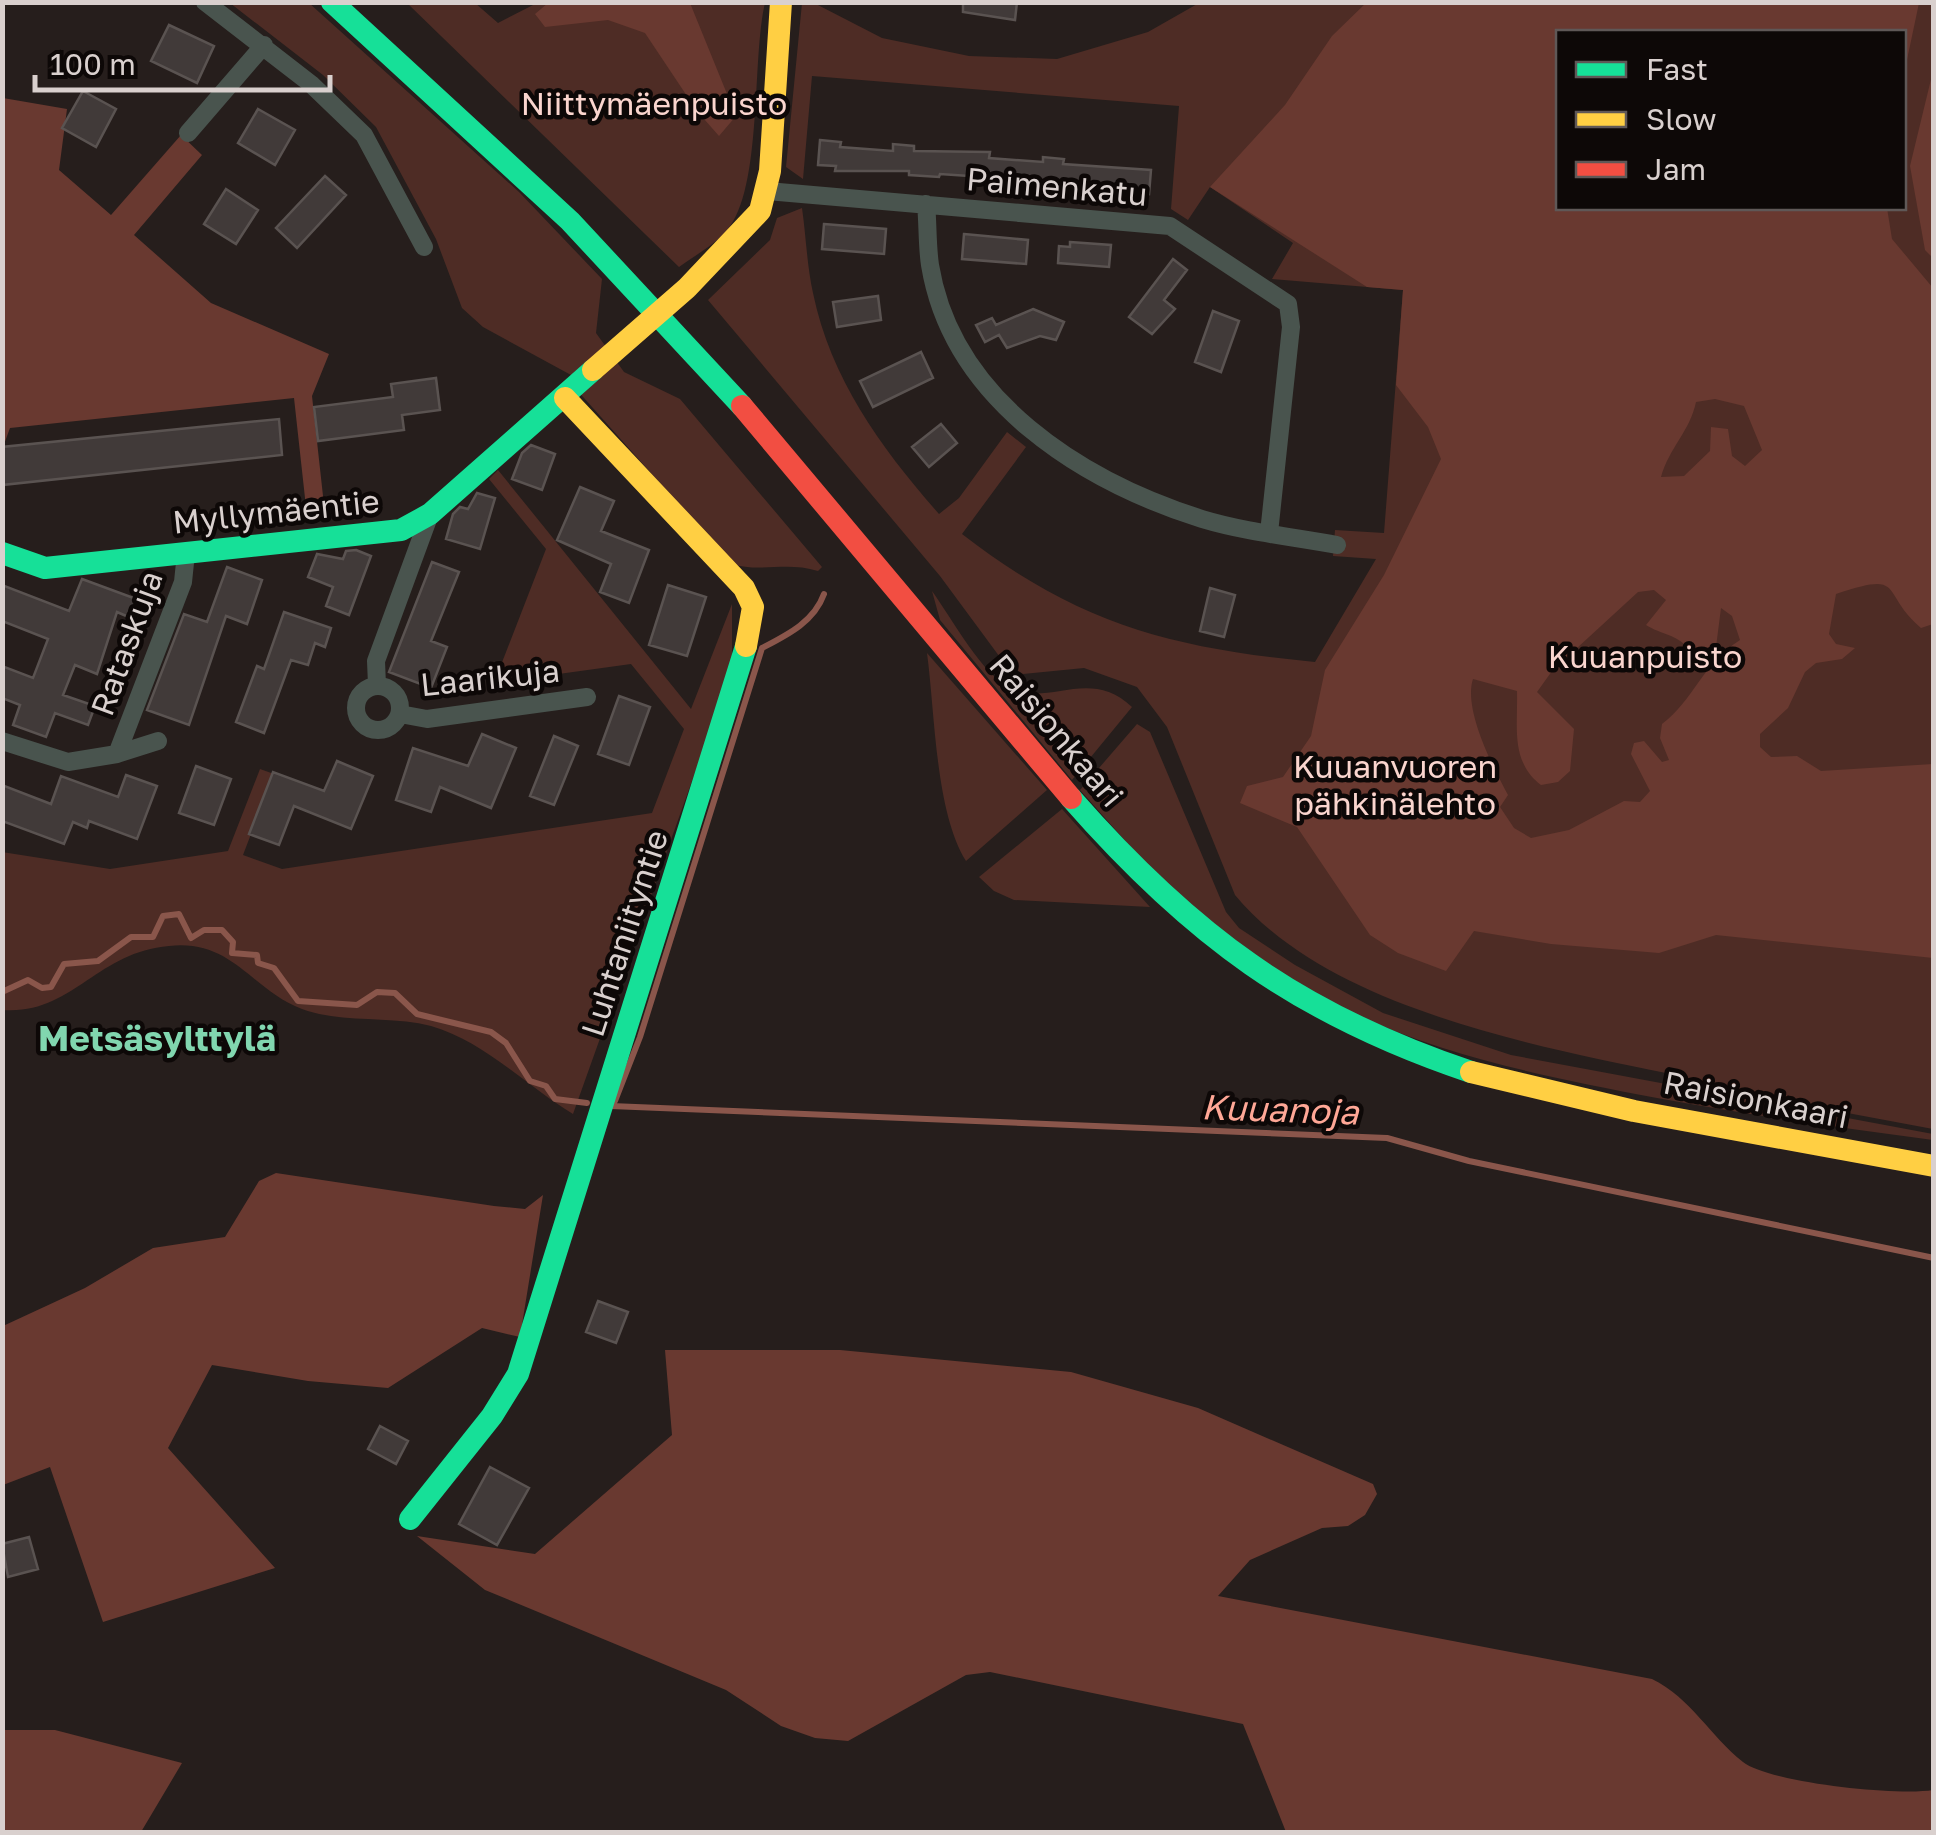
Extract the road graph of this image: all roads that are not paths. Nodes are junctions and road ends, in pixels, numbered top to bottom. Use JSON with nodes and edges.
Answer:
{"nodes":[{"id":1,"x":205,"y":2,"type":"edge"},
{"id":2,"x":332,"y":2,"type":"edge"},
{"id":3,"x":781,"y":2,"type":"edge"},
{"id":4,"x":264,"y":45,"type":"junction"},
{"id":5,"x":188,"y":133,"type":"dead end"},
{"id":6,"x":766,"y":190,"type":"junction"},
{"id":7,"x":926,"y":204,"type":"junction"},
{"id":8,"x":424,"y":247,"type":"dead end"},
{"id":9,"x":659,"y":312,"type":"junction"},
{"id":10,"x":564,"y":398,"type":"junction"},
{"id":11,"x":430,"y":514,"type":"junction"},
{"id":12,"x":1269,"y":533,"type":"junction"},
{"id":13,"x":1337,"y":546,"type":"dead end"},
{"id":14,"x":2,"y":553,"type":"edge"},
{"id":15,"x":186,"y":554,"type":"junction"},
{"id":16,"x":377,"y":686,"type":"junction"},
{"id":17,"x":587,"y":697,"type":"dead end"},
{"id":18,"x":400,"y":714,"type":"junction"},
{"id":19,"x":158,"y":740,"type":"dead end"},
{"id":20,"x":2,"y":741,"type":"edge"},
{"id":21,"x":117,"y":754,"type":"junction"},
{"id":22,"x":1934,"y":1166,"type":"edge"},
{"id":23,"x":410,"y":1519,"type":"dead end"}],
"edges":[{"from":1,"to":4,"type":"street"},
{"from":2,"to":9,"type":"street","name":"Raisionkaari"},
{"from":3,"to":6,"type":"street"},
{"from":4,"to":5,"type":"street"},
{"from":4,"to":8,"type":"street"},
{"from":6,"to":7,"type":"street","name":"Paimenkatu"},
{"from":6,"to":9,"type":"street","name":"Myllymäentie"},
{"from":7,"to":12,"type":"street","name":"Paimenkatu"},
{"from":7,"to":12,"type":"street","name":"Paimenkatu"},
{"from":9,"to":10,"type":"street","name":"Myllymäentie"},
{"from":9,"to":22,"type":"street","name":"Raisionkaari"},
{"from":10,"to":11,"type":"street","name":"Myllymäentie"},
{"from":10,"to":23,"type":"street","name":"Luhtaniityntie"},
{"from":11,"to":15,"type":"street","name":"Myllymäentie"},
{"from":11,"to":16,"type":"street","name":"Laarikuja"},
{"from":12,"to":13,"type":"street","name":"Paimenkatu"},
{"from":14,"to":15,"type":"street","name":"Myllymäentie"},
{"from":15,"to":21,"type":"street","name":"Rataskuja"},
{"from":16,"to":18,"type":"street"},
{"from":16,"to":18,"type":"street"},
{"from":17,"to":18,"type":"street","name":"Laarikuja"},
{"from":19,"to":21,"type":"street"},
{"from":20,"to":21,"type":"street","name":"Rataskuja"}]}
